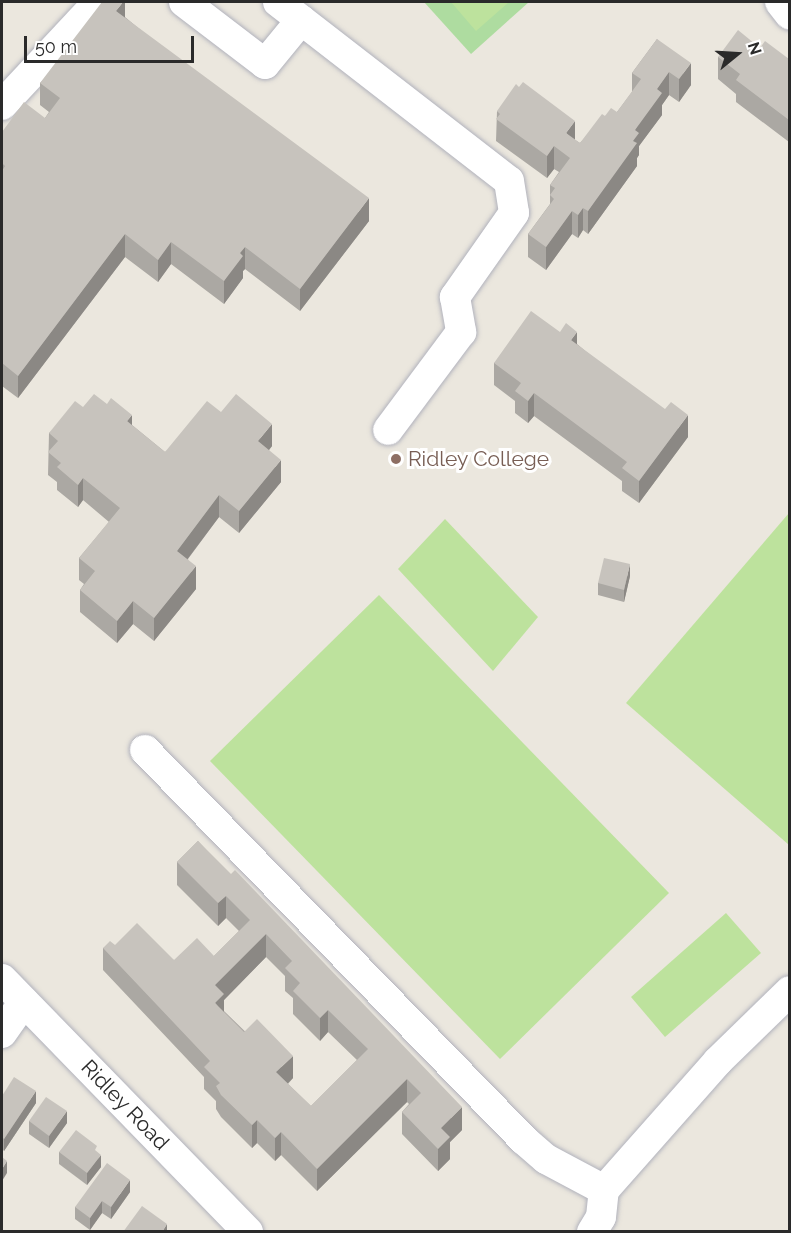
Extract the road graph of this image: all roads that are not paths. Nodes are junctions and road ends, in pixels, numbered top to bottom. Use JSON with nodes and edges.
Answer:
{"nodes":[{"id":1,"x":98,"y":2,"type":"edge"},
{"id":2,"x":184,"y":2,"type":"edge"},
{"id":3,"x":278,"y":2,"type":"edge"},
{"id":4,"x":780,"y":2,"type":"edge"},
{"id":5,"x":789,"y":15,"type":"edge"},
{"id":6,"x":301,"y":20,"type":"junction"},
{"id":7,"x":2,"y":105,"type":"edge"},
{"id":8,"x":388,"y":430,"type":"dead end"},
{"id":9,"x":145,"y":750,"type":"dead end"},
{"id":10,"x":2,"y":979,"type":"edge"},
{"id":11,"x":789,"y":991,"type":"edge"},
{"id":12,"x":24,"y":1002,"type":"junction"},
{"id":13,"x":2,"y":1033,"type":"edge"},
{"id":14,"x":604,"y":1190,"type":"junction"},
{"id":15,"x":248,"y":1232,"type":"edge"},
{"id":16,"x":592,"y":1232,"type":"edge"}],
"edges":[{"from":1,"to":7,"type":"street"},
{"from":2,"to":6,"type":"street"},
{"from":3,"to":6,"type":"street"},
{"from":4,"to":5,"type":"street"},
{"from":6,"to":8,"type":"street"},
{"from":9,"to":14,"type":"street"},
{"from":10,"to":12,"type":"street","name":"Ridley Road"},
{"from":11,"to":14,"type":"street"},
{"from":12,"to":13,"type":"street"},
{"from":12,"to":15,"type":"street","name":"Ridley Road"},
{"from":14,"to":16,"type":"street"}]}
